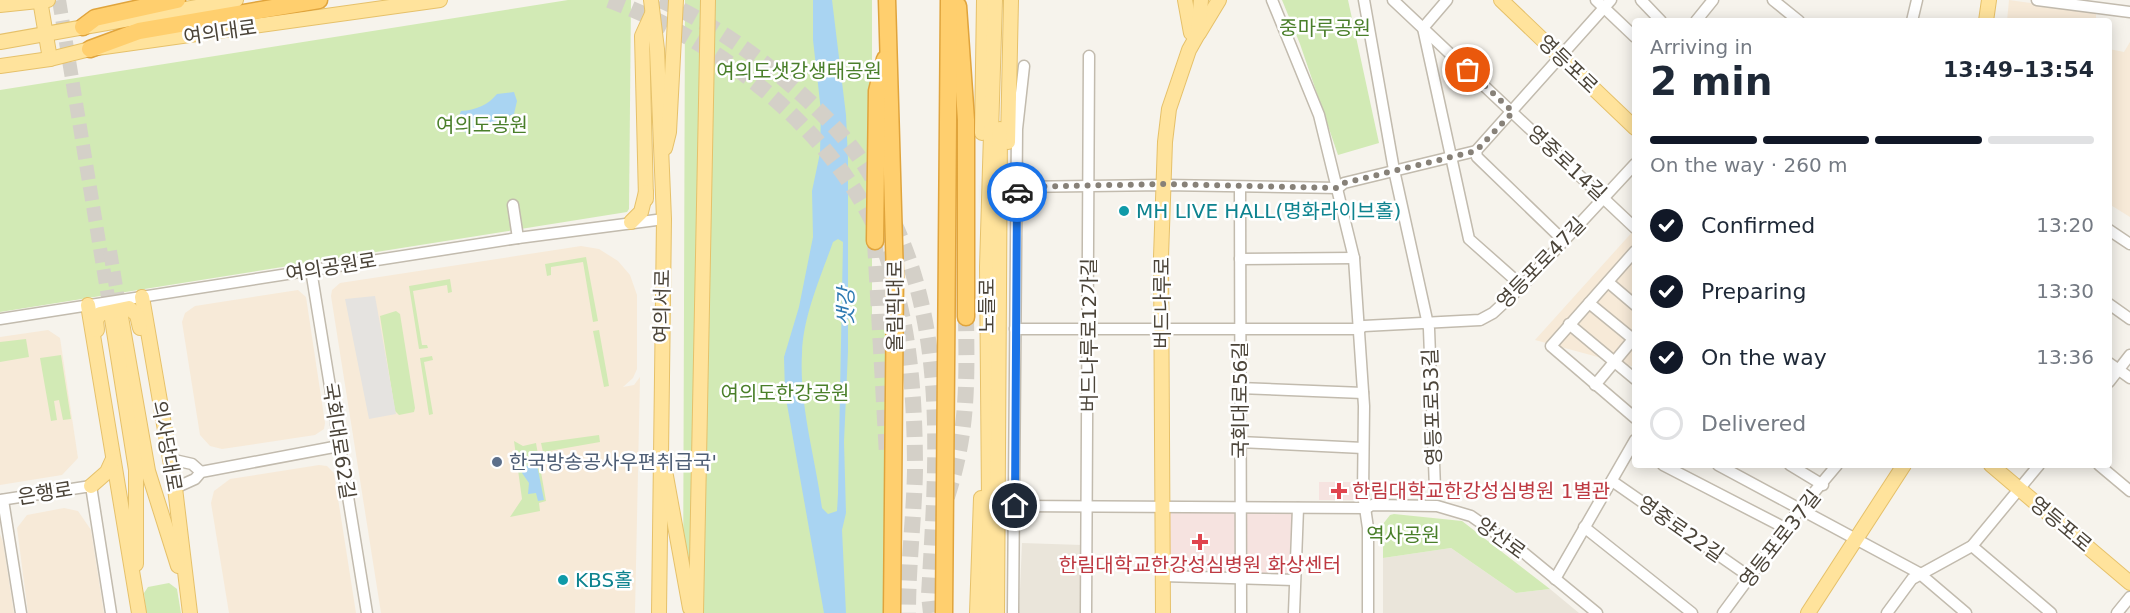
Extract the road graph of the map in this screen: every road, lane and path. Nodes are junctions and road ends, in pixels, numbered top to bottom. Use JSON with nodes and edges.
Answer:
{"nodes":[{"id":1,"x":43,"y":0,"type":"edge"},
{"id":2,"x":177,"y":0,"type":"edge"},
{"id":3,"x":236,"y":0,"type":"edge"},
{"id":4,"x":319,"y":0,"type":"edge"},
{"id":5,"x":440,"y":0,"type":"edge"},
{"id":6,"x":676,"y":0,"type":"edge"},
{"id":7,"x":708,"y":0,"type":"edge"},
{"id":8,"x":887,"y":0,"type":"edge"},
{"id":9,"x":949,"y":0,"type":"edge"},
{"id":10,"x":957,"y":0,"type":"edge"},
{"id":11,"x":984,"y":0,"type":"edge"},
{"id":12,"x":995,"y":0,"type":"edge"},
{"id":13,"x":1003,"y":0,"type":"edge"},
{"id":14,"x":1011,"y":0,"type":"edge"},
{"id":15,"x":1185,"y":0,"type":"edge"},
{"id":16,"x":1201,"y":0,"type":"edge"},
{"id":17,"x":1219,"y":0,"type":"edge"},
{"id":18,"x":1272,"y":0,"type":"edge"},
{"id":19,"x":1364,"y":0,"type":"edge"},
{"id":20,"x":1393,"y":0,"type":"edge"},
{"id":21,"x":1448,"y":0,"type":"edge"},
{"id":22,"x":1501,"y":0,"type":"edge"},
{"id":23,"x":1596,"y":0,"type":"edge"},
{"id":24,"x":1641,"y":0,"type":"edge"},
{"id":25,"x":1713,"y":0,"type":"edge"},
{"id":26,"x":1773,"y":0,"type":"edge"},
{"id":27,"x":1917,"y":0,"type":"edge"},
{"id":28,"x":1989,"y":0,"type":"edge"},
{"id":29,"x":2037,"y":0,"type":"edge"},
{"id":30,"x":1609,"y":4,"type":"edge"},
{"id":31,"x":0,"y":5,"type":"edge"},
{"id":32,"x":650,"y":6,"type":"edge"},
{"id":33,"x":2130,"y":12,"type":"edge"},
{"id":34,"x":1658,"y":18,"type":"edge"},
{"id":35,"x":1704,"y":18,"type":"edge"},
{"id":36,"x":1794,"y":18,"type":"edge"},
{"id":37,"x":1913,"y":18,"type":"edge"},
{"id":38,"x":1986,"y":18,"type":"edge"},
{"id":39,"x":83,"y":27,"type":"junction"},
{"id":40,"x":1422,"y":28,"type":"junction"},
{"id":41,"x":1632,"y":33,"type":"edge"},
{"id":42,"x":1198,"y":34,"type":"junction"},
{"id":43,"x":46,"y":35,"type":"junction"},
{"id":44,"x":0,"y":42,"type":"edge"},
{"id":45,"x":889,"y":44,"type":"junction"},
{"id":46,"x":90,"y":49,"type":"junction"},
{"id":47,"x":657,"y":49,"type":"junction"},
{"id":48,"x":1189,"y":50,"type":"junction"},
{"id":49,"x":1089,"y":56,"type":"dead end"},
{"id":50,"x":1562,"y":58,"type":"junction"},
{"id":51,"x":50,"y":59,"type":"junction"},
{"id":52,"x":0,"y":66,"type":"edge"},
{"id":53,"x":1024,"y":66,"type":"dead end"},
{"id":54,"x":1513,"y":112,"type":"junction"},
{"id":55,"x":1632,"y":125,"type":"edge"},
{"id":56,"x":1476,"y":151,"type":"junction"},
{"id":57,"x":1451,"y":157,"type":"junction"},
{"id":58,"x":661,"y":162,"type":"junction"},
{"id":59,"x":1632,"y":167,"type":"edge"},
{"id":60,"x":1394,"y":170,"type":"junction"},
{"id":61,"x":1164,"y":184,"type":"junction"},
{"id":62,"x":1090,"y":186,"type":"junction"},
{"id":63,"x":1017,"y":187,"type":"junction"},
{"id":64,"x":1240,"y":187,"type":"junction"},
{"id":65,"x":1338,"y":188,"type":"junction"},
{"id":66,"x":1603,"y":197,"type":"junction"},
{"id":67,"x":646,"y":199,"type":"junction"},
{"id":68,"x":513,"y":205,"type":"dead end"},
{"id":69,"x":664,"y":219,"type":"junction"},
{"id":70,"x":631,"y":222,"type":"junction"},
{"id":71,"x":1632,"y":225,"type":"edge"},
{"id":72,"x":2112,"y":232,"type":"edge"},
{"id":73,"x":518,"y":238,"type":"junction"},
{"id":74,"x":875,"y":241,"type":"tunnel mouth"},
{"id":75,"x":1564,"y":241,"type":"junction"},
{"id":76,"x":2130,"y":244,"type":"edge"},
{"id":77,"x":1632,"y":254,"type":"edge"},
{"id":78,"x":1354,"y":258,"type":"junction"},
{"id":79,"x":1240,"y":259,"type":"junction"},
{"id":80,"x":987,"y":267,"type":"junction"},
{"id":81,"x":311,"y":270,"type":"junction"},
{"id":82,"x":999,"y":278,"type":"junction"},
{"id":83,"x":1608,"y":282,"type":"junction"},
{"id":84,"x":1522,"y":286,"type":"junction"},
{"id":85,"x":142,"y":297,"type":"junction"},
{"id":86,"x":1632,"y":302,"type":"edge"},
{"id":87,"x":1589,"y":303,"type":"junction"},
{"id":88,"x":88,"y":305,"type":"junction"},
{"id":89,"x":2112,"y":306,"type":"edge"},
{"id":90,"x":966,"y":317,"type":"tunnel mouth"},
{"id":91,"x":2130,"y":319,"type":"edge"},
{"id":92,"x":0,"y":320,"type":"edge"},
{"id":93,"x":1428,"y":324,"type":"junction"},
{"id":94,"x":1569,"y":324,"type":"junction"},
{"id":95,"x":1015,"y":329,"type":"junction"},
{"id":96,"x":1089,"y":329,"type":"junction"},
{"id":97,"x":1161,"y":329,"type":"junction"},
{"id":98,"x":1240,"y":329,"type":"junction"},
{"id":99,"x":1359,"y":329,"type":"junction"},
{"id":100,"x":1632,"y":336,"type":"edge"},
{"id":101,"x":1632,"y":340,"type":"edge"},
{"id":102,"x":2130,"y":355,"type":"edge"},
{"id":103,"x":152,"y":357,"type":"junction"},
{"id":104,"x":1615,"y":361,"type":"junction"},
{"id":105,"x":97,"y":363,"type":"junction"},
{"id":106,"x":2112,"y":365,"type":"edge"},
{"id":107,"x":2119,"y":370,"type":"junction"},
{"id":108,"x":1632,"y":376,"type":"edge"},
{"id":109,"x":2112,"y":378,"type":"edge"},
{"id":110,"x":2130,"y":378,"type":"edge"},
{"id":111,"x":1595,"y":385,"type":"junction"},
{"id":112,"x":1239,"y":388,"type":"junction"},
{"id":113,"x":1363,"y":393,"type":"junction"},
{"id":114,"x":1632,"y":416,"type":"edge"},
{"id":115,"x":987,"y":440,"type":"junction"},
{"id":116,"x":1239,"y":442,"type":"junction"},
{"id":117,"x":660,"y":443,"type":"junction"},
{"id":118,"x":339,"y":446,"type":"junction"},
{"id":119,"x":1363,"y":448,"type":"junction"},
{"id":120,"x":1632,"y":449,"type":"edge"},
{"id":121,"x":112,"y":459,"type":"junction"},
{"id":122,"x":170,"y":459,"type":"junction"},
{"id":123,"x":1669,"y":468,"type":"edge"},
{"id":124,"x":1724,"y":468,"type":"edge"},
{"id":125,"x":1795,"y":468,"type":"edge"},
{"id":126,"x":1835,"y":468,"type":"edge"},
{"id":127,"x":1902,"y":468,"type":"edge"},
{"id":128,"x":1994,"y":468,"type":"edge"},
{"id":129,"x":2036,"y":468,"type":"edge"},
{"id":130,"x":2103,"y":468,"type":"edge"},
{"id":131,"x":203,"y":472,"type":"junction"},
{"id":132,"x":999,"y":475,"type":"junction"},
{"id":133,"x":1612,"y":481,"type":"junction"},
{"id":134,"x":1823,"y":485,"type":"junction"},
{"id":135,"x":91,"y":486,"type":"junction"},
{"id":136,"x":175,"y":488,"type":"junction"},
{"id":137,"x":1435,"y":489,"type":"dead end"},
{"id":138,"x":2019,"y":489,"type":"junction"},
{"id":139,"x":2130,"y":491,"type":"edge"},
{"id":140,"x":1,"y":500,"type":"edge"},
{"id":141,"x":118,"y":501,"type":"junction"},
{"id":142,"x":1015,"y":506,"type":"junction"},
{"id":143,"x":1088,"y":507,"type":"junction"},
{"id":144,"x":1163,"y":508,"type":"junction"},
{"id":145,"x":1241,"y":508,"type":"junction"},
{"id":146,"x":1298,"y":508,"type":"junction"},
{"id":147,"x":1367,"y":508,"type":"junction"},
{"id":148,"x":1800,"y":509,"type":"junction"},
{"id":149,"x":1584,"y":527,"type":"junction"},
{"id":150,"x":1785,"y":528,"type":"junction"},
{"id":151,"x":1856,"y":539,"type":"junction"},
{"id":152,"x":1972,"y":546,"type":"junction"},
{"id":153,"x":1919,"y":573,"type":"junction"},
{"id":154,"x":1163,"y":576,"type":"junction"},
{"id":155,"x":1750,"y":577,"type":"junction"},
{"id":156,"x":1241,"y":578,"type":"junction"},
{"id":157,"x":1556,"y":579,"type":"junction"},
{"id":158,"x":1294,"y":580,"type":"junction"},
{"id":159,"x":2130,"y":583,"type":"edge"},
{"id":160,"x":136,"y":592,"type":"junction"},
{"id":161,"x":187,"y":596,"type":"junction"},
{"id":162,"x":2130,"y":597,"type":"edge"},
{"id":163,"x":21,"y":613,"type":"edge"},
{"id":164,"x":111,"y":613,"type":"edge"},
{"id":165,"x":139,"y":613,"type":"edge"},
{"id":166,"x":190,"y":613,"type":"edge"},
{"id":167,"x":367,"y":613,"type":"edge"},
{"id":168,"x":659,"y":613,"type":"edge"},
{"id":169,"x":691,"y":613,"type":"edge"},
{"id":170,"x":696,"y":613,"type":"edge"},
{"id":171,"x":892,"y":613,"type":"edge"},
{"id":172,"x":944,"y":613,"type":"edge"},
{"id":173,"x":977,"y":613,"type":"edge"},
{"id":174,"x":986,"y":613,"type":"edge"},
{"id":175,"x":997,"y":613,"type":"edge"},
{"id":176,"x":1005,"y":613,"type":"edge"},
{"id":177,"x":1013,"y":613,"type":"edge"},
{"id":178,"x":1086,"y":613,"type":"edge"},
{"id":179,"x":1163,"y":613,"type":"edge"},
{"id":180,"x":1241,"y":613,"type":"edge"},
{"id":181,"x":1294,"y":613,"type":"edge"},
{"id":182,"x":1368,"y":613,"type":"edge"},
{"id":183,"x":1597,"y":613,"type":"edge"},
{"id":184,"x":1692,"y":613,"type":"edge"},
{"id":185,"x":1723,"y":613,"type":"edge"},
{"id":186,"x":1808,"y":613,"type":"edge"},
{"id":187,"x":1887,"y":613,"type":"edge"},
{"id":188,"x":1966,"y":613,"type":"edge"},
{"id":189,"x":2051,"y":613,"type":"edge"},
{"id":190,"x":2117,"y":613,"type":"edge"}],
"edges":[{"from":1,"to":31,"type":"main road"},
{"from":1,"to":43,"type":"main road"},
{"from":2,"to":39,"type":"highway"},
{"from":3,"to":39,"type":"main road","name":"여의대로"},
{"from":4,"to":46,"type":"highway"},
{"from":5,"to":46,"type":"main road","name":"여의대로"},
{"from":6,"to":58,"type":"main road"},
{"from":7,"to":170,"type":"main road"},
{"from":8,"to":45,"type":"highway","name":"올림픽대로"},
{"from":9,"to":172,"type":"highway"},
{"from":10,"to":90,"type":"highway"},
{"from":11,"to":80,"type":"main road"},
{"from":12,"to":80,"type":"main road","name":"노들로"},
{"from":13,"to":82,"type":"main road","name":"노들로"},
{"from":14,"to":82,"type":"main road"},
{"from":15,"to":48,"type":"main road"},
{"from":16,"to":42,"type":"main road","name":"버드나루로"},
{"from":17,"to":42,"type":"main road"},
{"from":18,"to":65,"type":"street"},
{"from":19,"to":60,"type":"street","name":"영등포로53길"},
{"from":20,"to":40,"type":"street","name":"영중로14길"},
{"from":21,"to":40,"type":"street"},
{"from":22,"to":50,"type":"main road","name":"영등포로"},
{"from":23,"to":30,"type":"street"},
{"from":24,"to":34,"type":"street"},
{"from":25,"to":35,"type":"street"},
{"from":26,"to":36,"type":"street"},
{"from":27,"to":37,"type":"street"},
{"from":28,"to":38,"type":"main road"},
{"from":29,"to":33,"type":"street"},
{"from":30,"to":41,"type":"street"},
{"from":30,"to":50,"type":"street"},
{"from":32,"to":47,"type":"main road","name":"여의서로"},
{"from":32,"to":67,"type":"main road"},
{"from":39,"to":43,"type":"main road","name":"여의대로"},
{"from":40,"to":54,"type":"street","name":"영중로14길"},
{"from":40,"to":57,"type":"street"},
{"from":42,"to":48,"type":"main road","name":"버드나루로"},
{"from":43,"to":44,"type":"main road","name":"여의대로"},
{"from":43,"to":51,"type":"main road"},
{"from":45,"to":74,"type":"highway"},
{"from":45,"to":171,"type":"highway","name":"올림픽대로"},
{"from":46,"to":51,"type":"main road","name":"여의대로"},
{"from":47,"to":58,"type":"main road","name":"여의서로"},
{"from":47,"to":67,"type":"main road"},
{"from":48,"to":61,"type":"main road","name":"버드나루로"},
{"from":49,"to":62,"type":"street","name":"버드나루로12가길"},
{"from":50,"to":54,"type":"street"},
{"from":50,"to":55,"type":"main road","name":"영등포로"},
{"from":51,"to":52,"type":"main road","name":"여의대로"},
{"from":53,"to":63,"type":"street"},
{"from":54,"to":56,"type":"street"},
{"from":54,"to":66,"type":"street","name":"영중로14길"},
{"from":56,"to":57,"type":"street"},
{"from":56,"to":75,"type":"street"},
{"from":57,"to":60,"type":"street"},
{"from":57,"to":84,"type":"street"},
{"from":58,"to":69,"type":"main road","name":"여의서로"},
{"from":59,"to":66,"type":"street","name":"영등포로47길"},
{"from":60,"to":65,"type":"street"},
{"from":60,"to":93,"type":"street","name":"영등포로53길"},
{"from":61,"to":62,"type":"street"},
{"from":61,"to":64,"type":"street"},
{"from":61,"to":97,"type":"main road","name":"버드나루로"},
{"from":62,"to":63,"type":"street"},
{"from":62,"to":96,"type":"street","name":"버드나루로12가길"},
{"from":63,"to":95,"type":"street"},
{"from":64,"to":65,"type":"street"},
{"from":64,"to":79,"type":"street","name":"국회대로56길"},
{"from":65,"to":78,"type":"street"},
{"from":66,"to":71,"type":"street","name":"영중로14길"},
{"from":66,"to":75,"type":"street","name":"영등포로47길"},
{"from":67,"to":70,"type":"main road"},
{"from":68,"to":73,"type":"street"},
{"from":69,"to":70,"type":"street","name":"여의공원로"},
{"from":69,"to":117,"type":"main road","name":"여의서로"},
{"from":70,"to":73,"type":"street","name":"여의공원로"},
{"from":72,"to":76,"type":"street"},
{"from":73,"to":81,"type":"street","name":"여의공원로"},
{"from":75,"to":84,"type":"street","name":"영등포로47길"},
{"from":77,"to":83,"type":"street"},
{"from":78,"to":79,"type":"street"},
{"from":78,"to":99,"type":"street"},
{"from":79,"to":98,"type":"street","name":"국회대로56길"},
{"from":80,"to":115,"type":"main road","name":"노들로"},
{"from":81,"to":85,"type":"street","name":"여의공원로"},
{"from":81,"to":118,"type":"street","name":"국회대로62길"},
{"from":82,"to":132,"type":"main road","name":"노들로"},
{"from":83,"to":86,"type":"street"},
{"from":83,"to":87,"type":"street"},
{"from":84,"to":93,"type":"street","name":"영등포로47길"},
{"from":85,"to":88,"type":"street","name":"여의공원로"},
{"from":85,"to":103,"type":"main road","name":"의사당대로"},
{"from":87,"to":94,"type":"street"},
{"from":87,"to":100,"type":"street"},
{"from":88,"to":92,"type":"street","name":"여의공원로"},
{"from":88,"to":105,"type":"main road","name":"의사당대로"},
{"from":89,"to":91,"type":"street"},
{"from":93,"to":99,"type":"street","name":"영등포로53길"},
{"from":93,"to":137,"type":"street","name":"영등포로53길"},
{"from":94,"to":104,"type":"street"},
{"from":94,"to":111,"type":"street"},
{"from":95,"to":96,"type":"street","name":"영등포로53길"},
{"from":95,"to":142,"type":"street"},
{"from":96,"to":97,"type":"street","name":"영등포로53길"},
{"from":96,"to":143,"type":"street","name":"버드나루로12가길"},
{"from":97,"to":98,"type":"street","name":"영등포로53길"},
{"from":97,"to":144,"type":"main road","name":"버드나루로"},
{"from":98,"to":99,"type":"street","name":"영등포로53길"},
{"from":98,"to":112,"type":"street","name":"국회대로56길"},
{"from":99,"to":113,"type":"street"},
{"from":101,"to":104,"type":"street"},
{"from":102,"to":107,"type":"street"},
{"from":103,"to":105,"type":"main road"},
{"from":103,"to":122,"type":"main road","name":"의사당대로"},
{"from":104,"to":108,"type":"street"},
{"from":104,"to":111,"type":"street"},
{"from":105,"to":121,"type":"main road","name":"의사당대로"},
{"from":106,"to":107,"type":"street"},
{"from":107,"to":109,"type":"street"},
{"from":107,"to":110,"type":"street"},
{"from":111,"to":114,"type":"street"},
{"from":112,"to":113,"type":"street"},
{"from":112,"to":116,"type":"street","name":"국회대로56길"},
{"from":113,"to":119,"type":"street"},
{"from":115,"to":173,"type":"main road"},
{"from":115,"to":174,"type":"main road","name":"노들로"},
{"from":116,"to":119,"type":"street"},
{"from":116,"to":145,"type":"street","name":"국회대로56길"},
{"from":117,"to":168,"type":"main road","name":"여의서로"},
{"from":117,"to":169,"type":"main road"},
{"from":118,"to":131,"type":"street","name":"의사당대로"},
{"from":118,"to":167,"type":"street","name":"국회대로62길"},
{"from":119,"to":147,"type":"street"},
{"from":120,"to":133,"type":"street"},
{"from":121,"to":135,"type":"main road"},
{"from":121,"to":141,"type":"main road","name":"의사당대로"},
{"from":122,"to":131,"type":"street"},
{"from":122,"to":136,"type":"main road","name":"의사당대로"},
{"from":123,"to":150,"type":"street"},
{"from":124,"to":148,"type":"street"},
{"from":125,"to":134,"type":"street"},
{"from":126,"to":134,"type":"street","name":"영등포로37길"},
{"from":127,"to":151,"type":"main road"},
{"from":128,"to":138,"type":"main road","name":"영등포로"},
{"from":129,"to":138,"type":"street"},
{"from":130,"to":139,"type":"street"},
{"from":131,"to":136,"type":"street"},
{"from":132,"to":175,"type":"main road","name":"노들로"},
{"from":132,"to":176,"type":"main road"},
{"from":133,"to":149,"type":"street"},
{"from":133,"to":155,"type":"street","name":"영중로22길"},
{"from":134,"to":148,"type":"street","name":"영등포로37길"},
{"from":135,"to":140,"type":"street","name":"은행로"},
{"from":135,"to":141,"type":"main road"},
{"from":135,"to":164,"type":"street"},
{"from":136,"to":161,"type":"main road","name":"의사당대로"},
{"from":138,"to":152,"type":"street"},
{"from":138,"to":159,"type":"main road","name":"영등포로"},
{"from":140,"to":163,"type":"street"},
{"from":141,"to":160,"type":"main road","name":"의사당대로"},
{"from":142,"to":143,"type":"street"},
{"from":142,"to":177,"type":"street"},
{"from":143,"to":144,"type":"street"},
{"from":143,"to":178,"type":"street","name":"버드나루로12가길"},
{"from":144,"to":145,"type":"street"},
{"from":144,"to":154,"type":"main road","name":"버드나루로"},
{"from":145,"to":146,"type":"street"},
{"from":145,"to":156,"type":"street","name":"국회대로56길"},
{"from":146,"to":147,"type":"street"},
{"from":146,"to":158,"type":"street"},
{"from":147,"to":157,"type":"street","name":"양산로"},
{"from":147,"to":182,"type":"street"},
{"from":148,"to":150,"type":"street","name":"영등포로37길"},
{"from":148,"to":151,"type":"street"},
{"from":149,"to":157,"type":"street"},
{"from":149,"to":184,"type":"street"},
{"from":150,"to":155,"type":"street","name":"영등포로37길"},
{"from":151,"to":153,"type":"street"},
{"from":151,"to":186,"type":"main road"},
{"from":152,"to":153,"type":"street"},
{"from":152,"to":189,"type":"street"},
{"from":153,"to":187,"type":"street"},
{"from":153,"to":188,"type":"street"},
{"from":154,"to":156,"type":"street"},
{"from":154,"to":179,"type":"main road","name":"버드나루로"},
{"from":155,"to":185,"type":"street","name":"영등포로37길"},
{"from":156,"to":158,"type":"street"},
{"from":156,"to":180,"type":"street","name":"국회대로56길"},
{"from":157,"to":183,"type":"street","name":"양산로"},
{"from":158,"to":181,"type":"street"},
{"from":160,"to":161,"type":"main road","name":"의사당대로"},
{"from":160,"to":165,"type":"main road","name":"의사당대로"},
{"from":161,"to":166,"type":"main road","name":"의사당대로"},
{"from":162,"to":190,"type":"street"}]}
